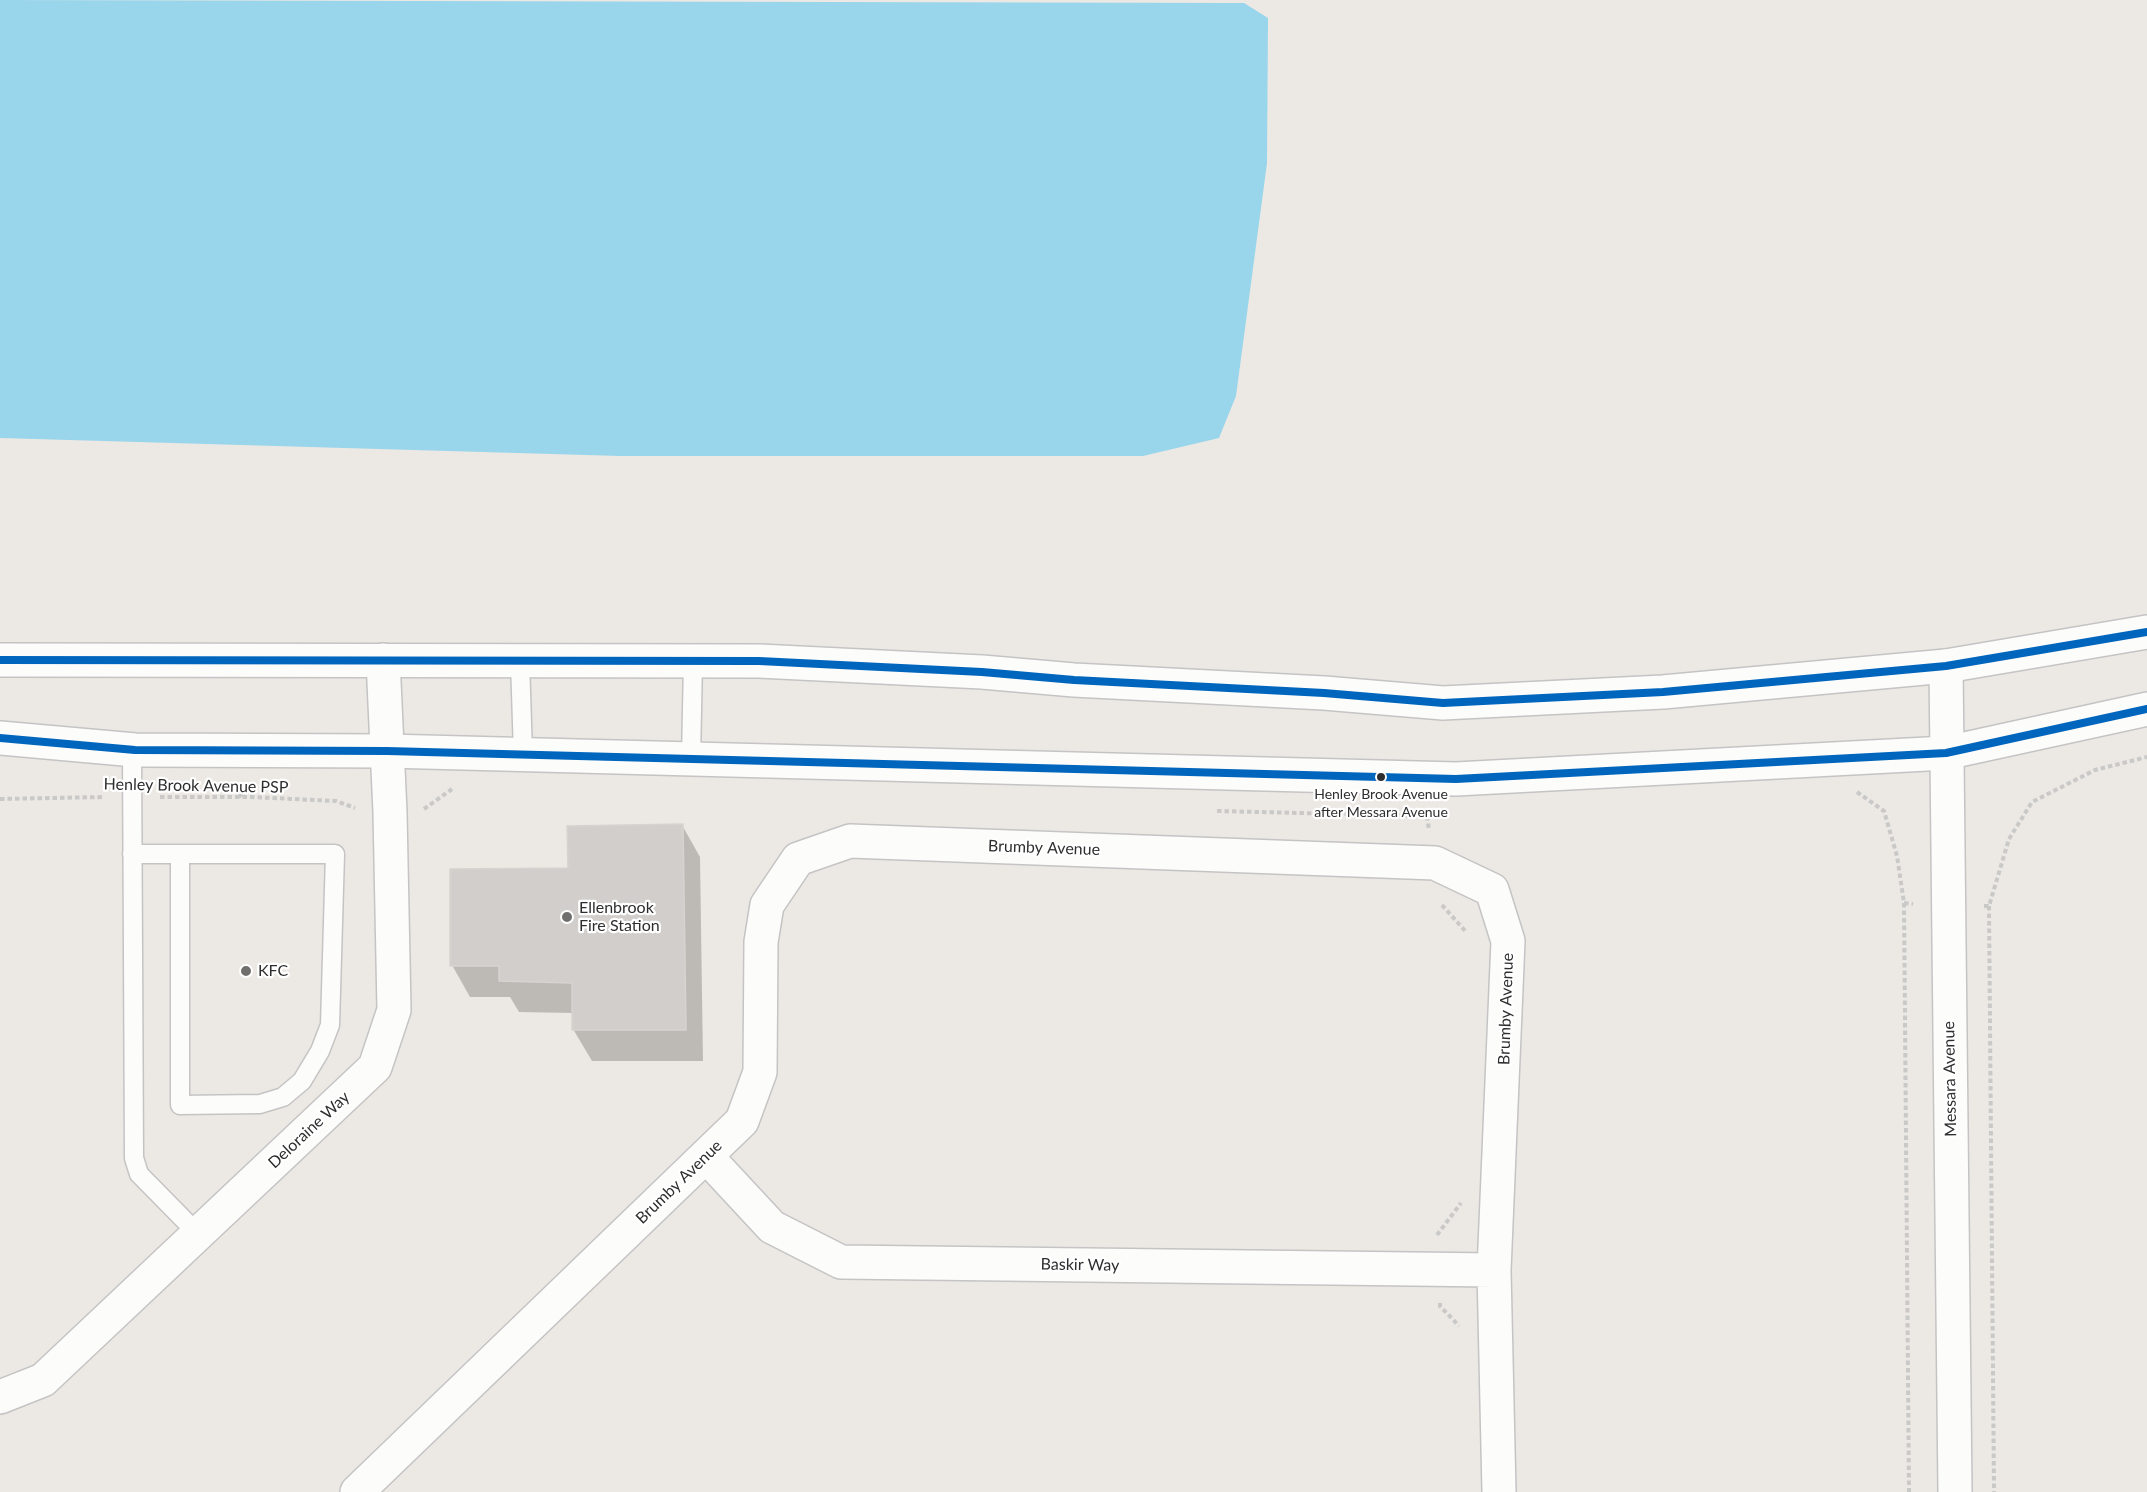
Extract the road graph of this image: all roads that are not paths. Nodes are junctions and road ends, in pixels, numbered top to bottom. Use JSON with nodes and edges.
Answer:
{"nodes":[{"id":1,"x":2147,"y":632,"type":"edge"},
{"id":2,"x":0,"y":660,"type":"edge"},
{"id":3,"x":383,"y":660,"type":"junction"},
{"id":4,"x":520,"y":661,"type":"junction"},
{"id":5,"x":693,"y":661,"type":"junction"},
{"id":6,"x":1946,"y":666,"type":"junction"},
{"id":7,"x":2147,"y":710,"type":"edge"},
{"id":8,"x":0,"y":738,"type":"edge"},
{"id":9,"x":132,"y":750,"type":"junction"},
{"id":10,"x":387,"y":751,"type":"junction"},
{"id":11,"x":1946,"y":753,"type":"junction"},
{"id":12,"x":523,"y":754,"type":"junction"},
{"id":13,"x":691,"y":759,"type":"junction"},
{"id":14,"x":132,"y":854,"type":"junction"},
{"id":15,"x":180,"y":854,"type":"junction"},
{"id":16,"x":706,"y":1156,"type":"junction"},
{"id":17,"x":198,"y":1234,"type":"junction"},
{"id":18,"x":1494,"y":1270,"type":"junction"},
{"id":19,"x":0,"y":1397,"type":"edge"},
{"id":20,"x":357,"y":1492,"type":"edge"},
{"id":21,"x":1499,"y":1492,"type":"edge"},
{"id":22,"x":1955,"y":1492,"type":"edge"}],
"edges":[{"from":1,"to":6,"type":"street"},
{"from":2,"to":3,"type":"street"},
{"from":3,"to":4,"type":"street"},
{"from":3,"to":10,"type":"street","name":"Deloraine Way"},
{"from":4,"to":5,"type":"street"},
{"from":4,"to":12,"type":"lane"},
{"from":5,"to":6,"type":"street"},
{"from":5,"to":13,"type":"lane"},
{"from":6,"to":11,"type":"street","name":"Messara Avenue"},
{"from":7,"to":11,"type":"street"},
{"from":8,"to":9,"type":"street"},
{"from":9,"to":10,"type":"street"},
{"from":9,"to":14,"type":"lane"},
{"from":10,"to":12,"type":"street"},
{"from":10,"to":17,"type":"street","name":"Deloraine Way"},
{"from":11,"to":13,"type":"street"},
{"from":11,"to":22,"type":"street","name":"Messara Avenue"},
{"from":12,"to":13,"type":"street"},
{"from":14,"to":15,"type":"lane"},
{"from":14,"to":17,"type":"lane"},
{"from":15,"to":15,"type":"lane"},
{"from":16,"to":18,"type":"street","name":"Baskir Way"},
{"from":16,"to":18,"type":"street","name":"Brumby Avenue"},
{"from":16,"to":20,"type":"street","name":"Brumby Avenue"},
{"from":17,"to":19,"type":"street","name":"Deloraine Way"},
{"from":18,"to":21,"type":"street","name":"Brumby Avenue"}]}
